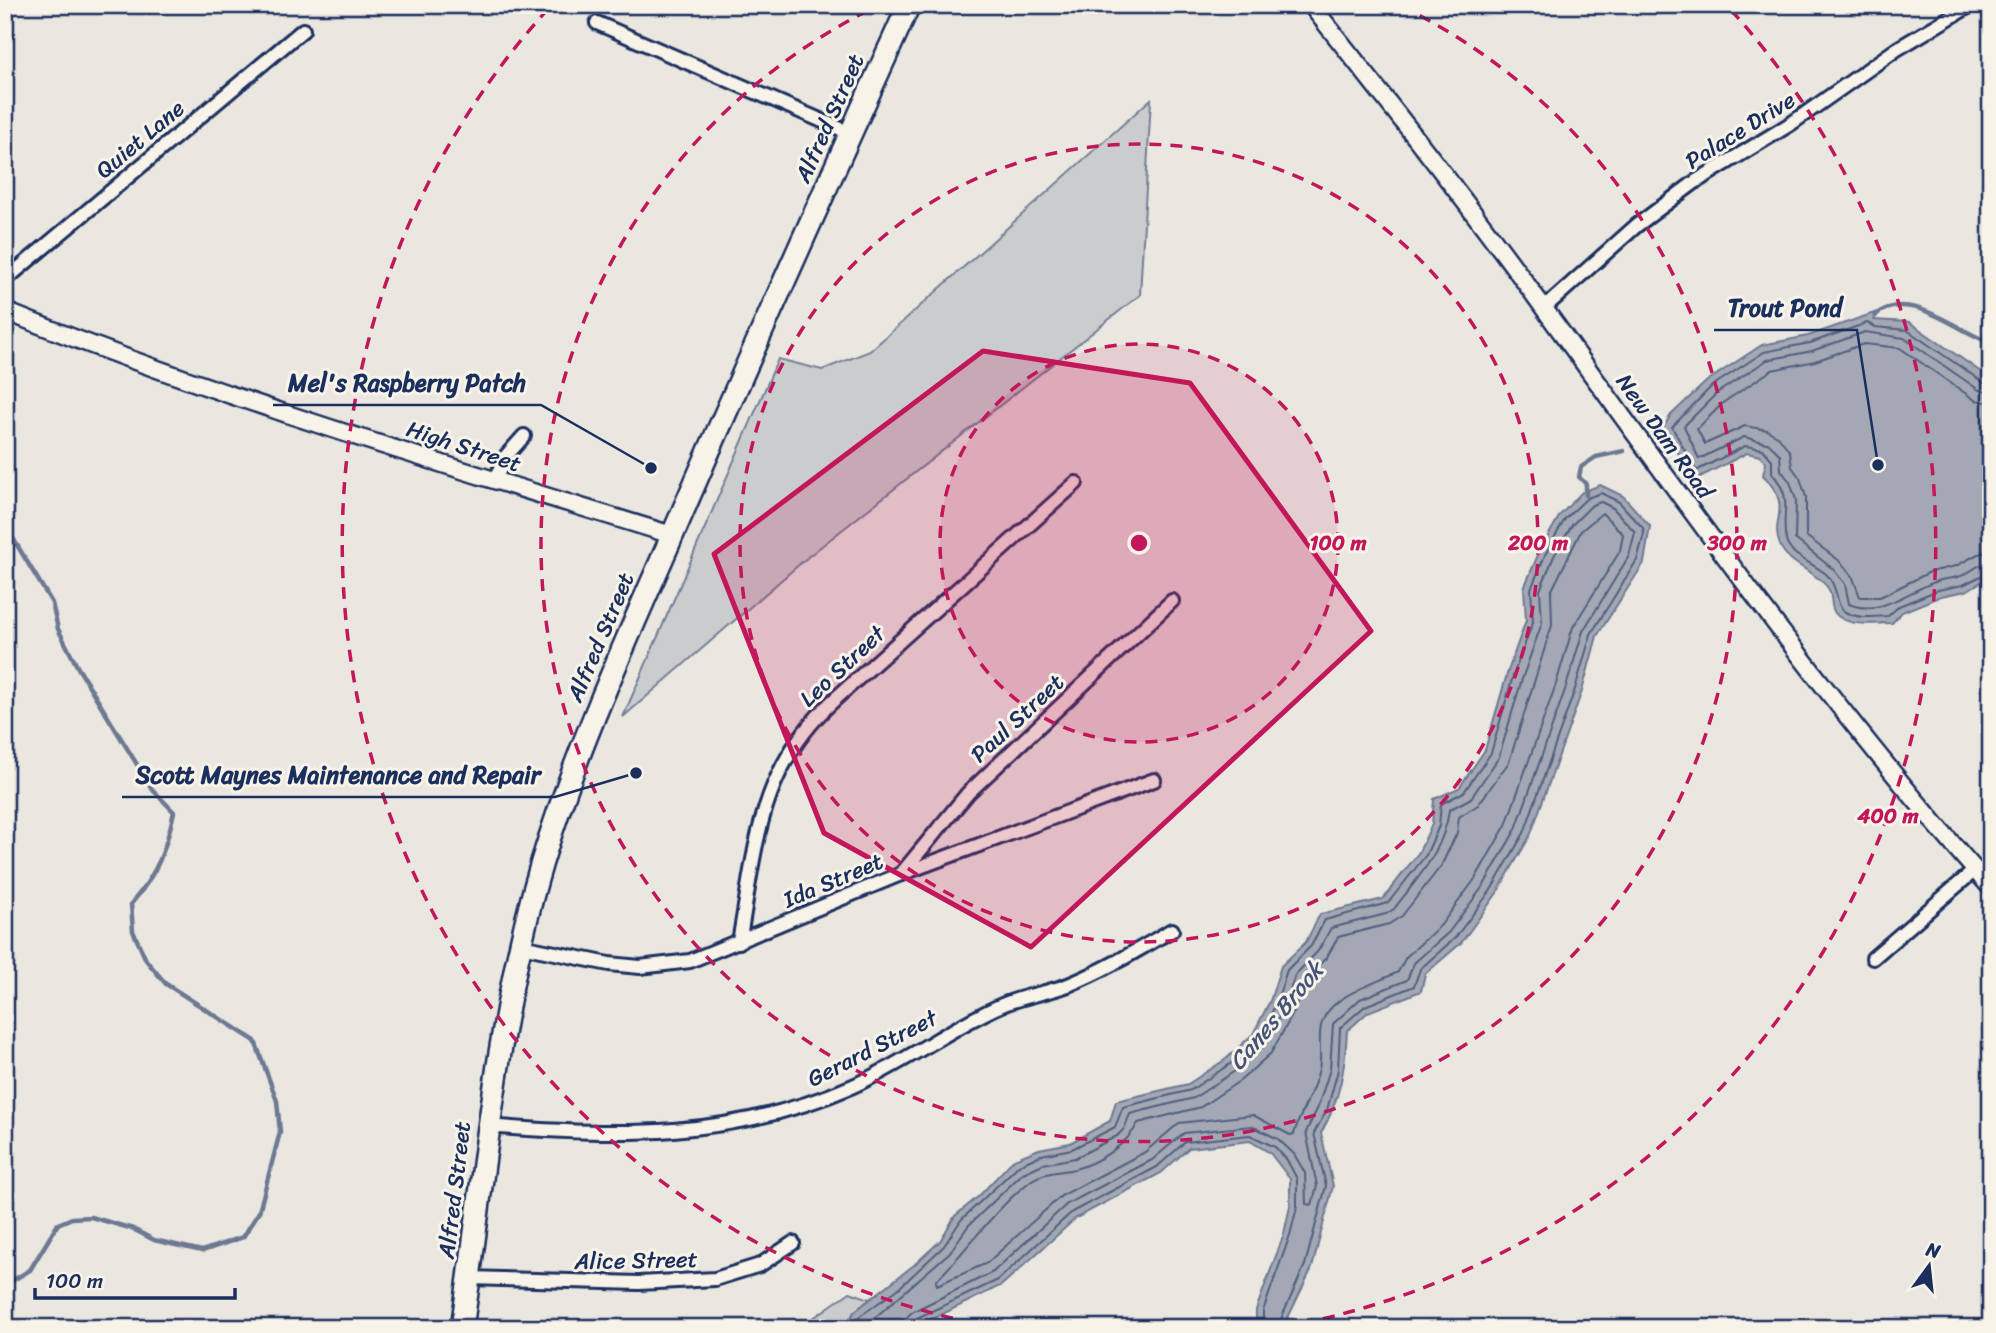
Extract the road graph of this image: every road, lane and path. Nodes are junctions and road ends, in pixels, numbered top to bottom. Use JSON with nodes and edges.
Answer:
{"nodes":[{"id":1,"x":909,"y":5,"type":"edge"},
{"id":2,"x":1311,"y":5,"type":"edge"},
{"id":3,"x":1971,"y":5,"type":"edge"},
{"id":4,"x":597,"y":23,"type":"dead end"},
{"id":5,"x":303,"y":30,"type":"dead end"},
{"id":6,"x":850,"y":133,"type":"junction"},
{"id":7,"x":5,"y":280,"type":"edge"},
{"id":8,"x":1544,"y":308,"type":"junction"},
{"id":9,"x":5,"y":311,"type":"edge"},
{"id":10,"x":524,"y":436,"type":"dead end"},
{"id":11,"x":495,"y":480,"type":"junction"},
{"id":12,"x":1076,"y":483,"type":"dead end"},
{"id":13,"x":672,"y":535,"type":"junction"},
{"id":14,"x":1172,"y":601,"type":"dead end"},
{"id":15,"x":1154,"y":780,"type":"dead end"},
{"id":16,"x":1975,"y":870,"type":"junction"},
{"id":17,"x":901,"y":874,"type":"junction"},
{"id":18,"x":1991,"y":888,"type":"edge"},
{"id":19,"x":1172,"y":930,"type":"dead end"},
{"id":20,"x":739,"y":942,"type":"junction"},
{"id":21,"x":521,"y":946,"type":"junction"},
{"id":22,"x":1873,"y":958,"type":"dead end"},
{"id":23,"x":488,"y":1126,"type":"junction"},
{"id":24,"x":793,"y":1243,"type":"dead end"},
{"id":25,"x":470,"y":1278,"type":"junction"},
{"id":26,"x":462,"y":1328,"type":"edge"}],
"edges":[{"from":1,"to":6,"type":"main road","name":"Alfred Street"},
{"from":2,"to":8,"type":"street","name":"New Dam Road"},
{"from":3,"to":8,"type":"street","name":"Palace Drive"},
{"from":4,"to":6,"type":"street"},
{"from":5,"to":7,"type":"street","name":"Quiet Lane"},
{"from":6,"to":13,"type":"main road","name":"Alfred Street"},
{"from":8,"to":16,"type":"street","name":"New Dam Road"},
{"from":9,"to":11,"type":"street","name":"High Street"},
{"from":10,"to":11,"type":"street"},
{"from":11,"to":13,"type":"street","name":"High Street"},
{"from":12,"to":20,"type":"street","name":"Leo Street"},
{"from":13,"to":21,"type":"main road","name":"Alfred Street"},
{"from":14,"to":17,"type":"street","name":"Paul Street"},
{"from":15,"to":17,"type":"street","name":"Ida Street"},
{"from":16,"to":18,"type":"street","name":"New Dam Road"},
{"from":16,"to":22,"type":"street"},
{"from":17,"to":20,"type":"street","name":"Ida Street"},
{"from":19,"to":23,"type":"street","name":"Gerard Street"},
{"from":20,"to":21,"type":"street","name":"Ida Street"},
{"from":21,"to":23,"type":"main road","name":"Alfred Street"},
{"from":23,"to":25,"type":"main road","name":"Alfred Street"},
{"from":24,"to":25,"type":"street","name":"Alice Street"},
{"from":25,"to":26,"type":"main road","name":"Alfred Street"}]}
